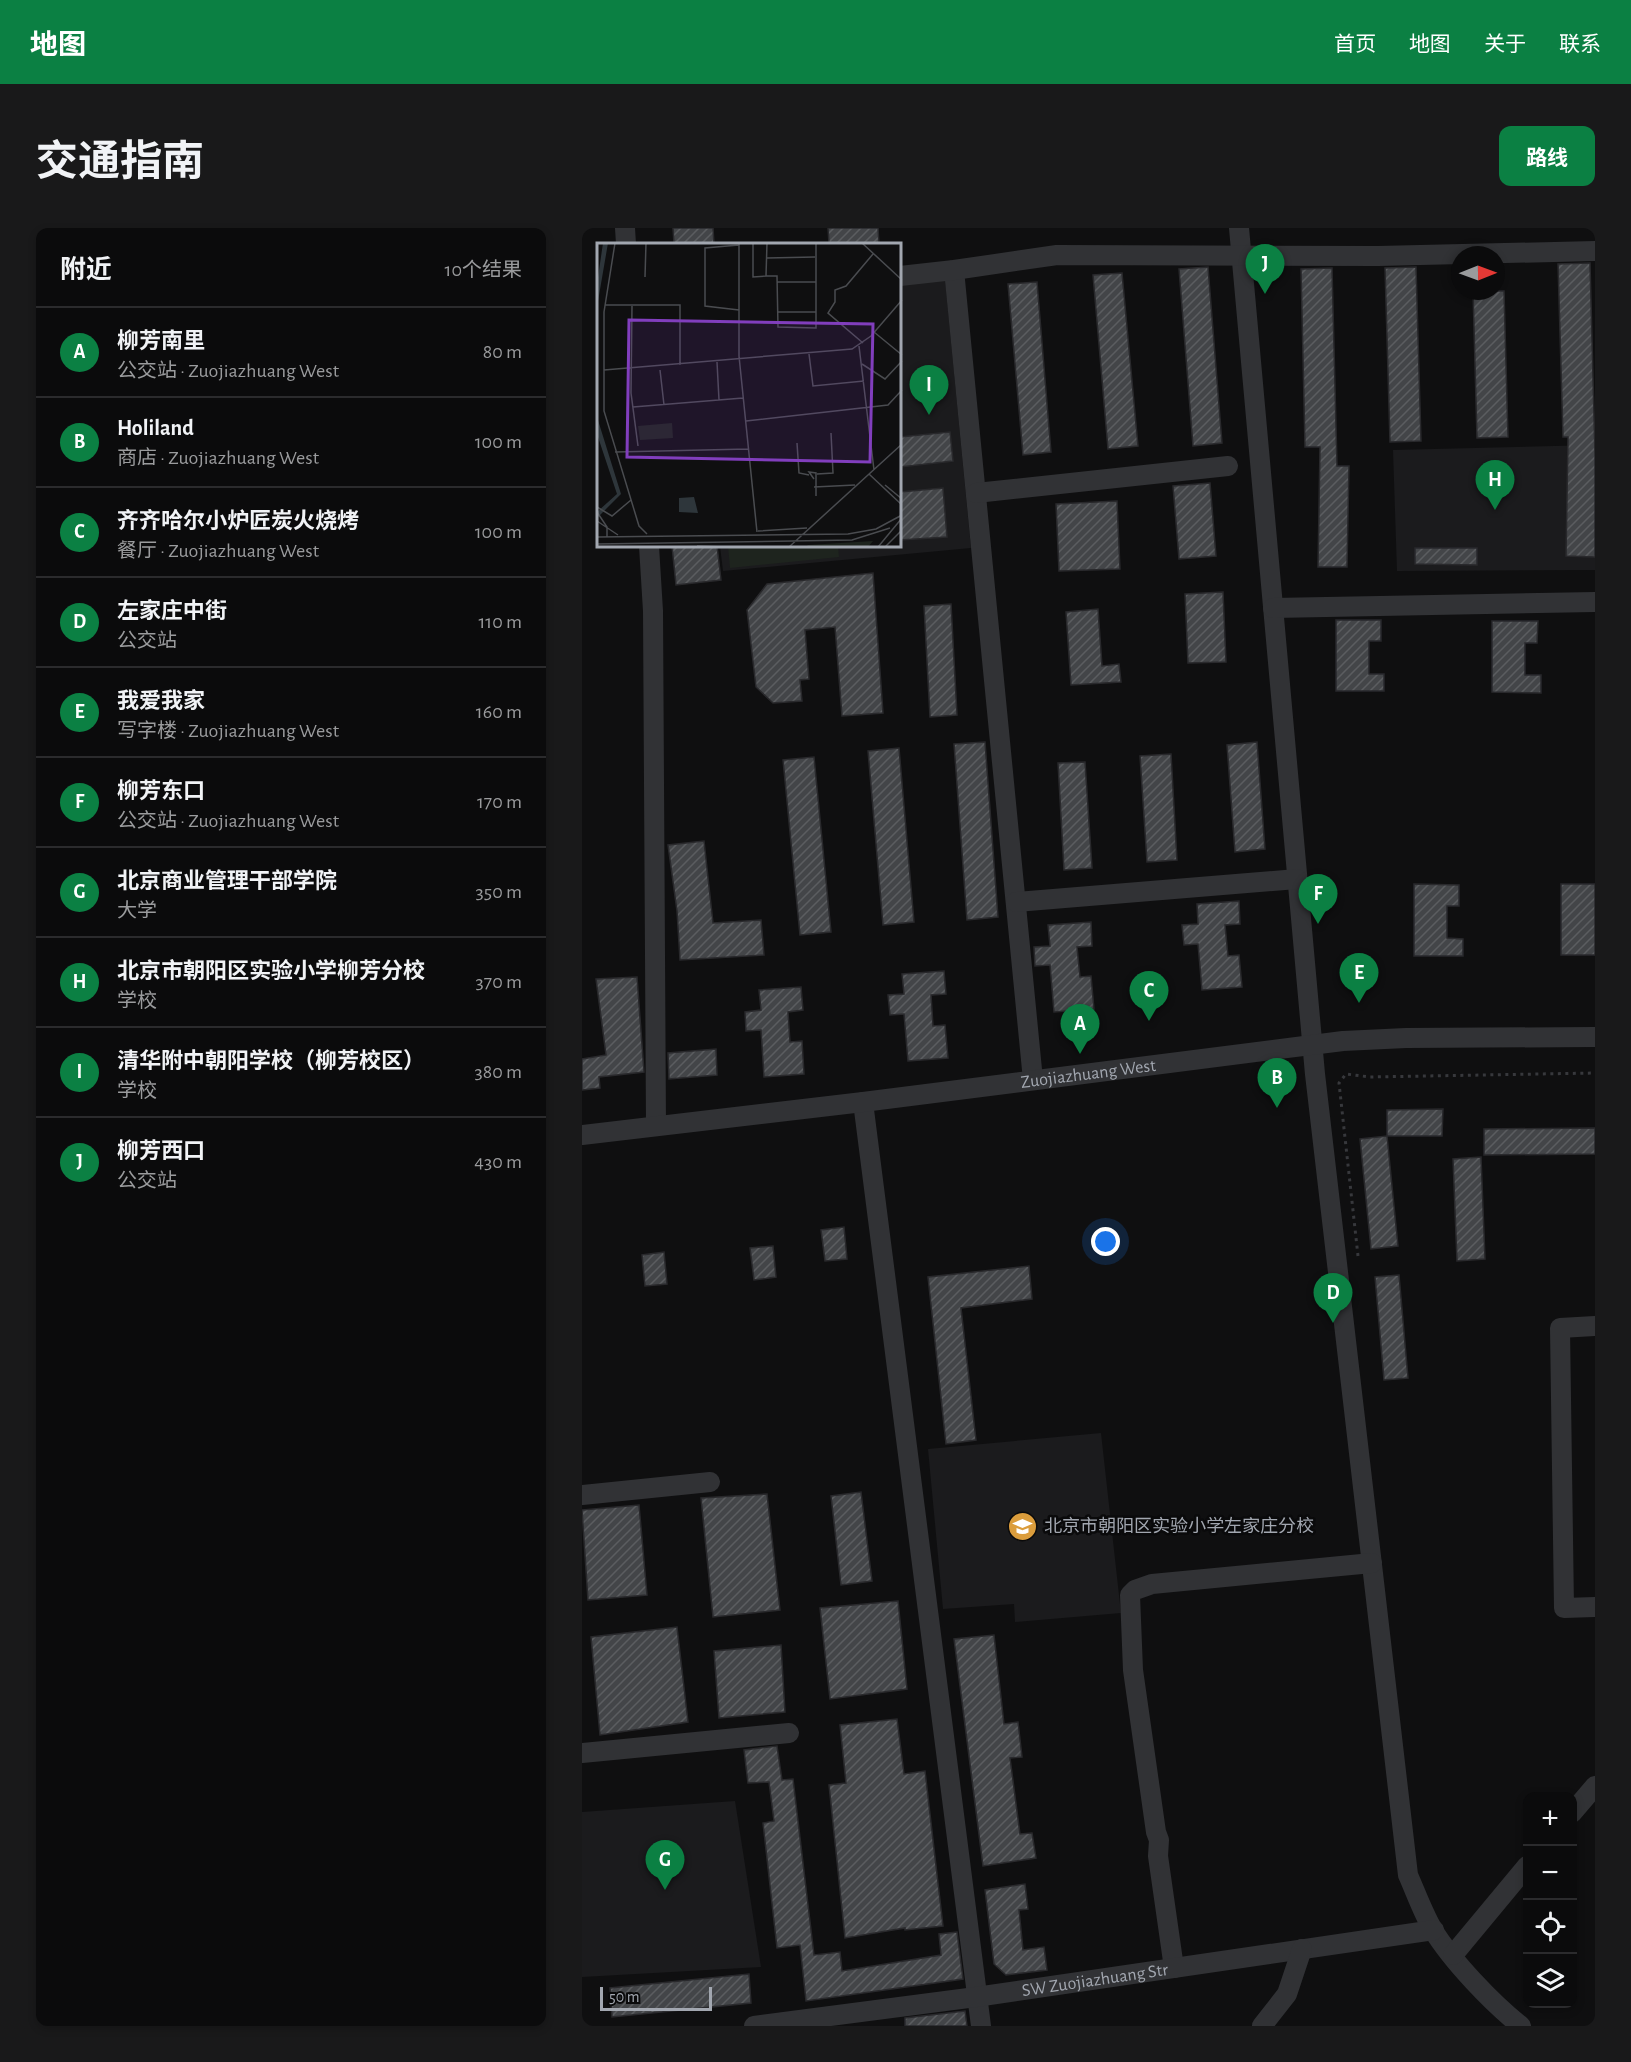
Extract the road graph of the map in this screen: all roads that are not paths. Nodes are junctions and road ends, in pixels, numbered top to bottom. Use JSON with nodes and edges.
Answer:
{"nodes":[{"id":1,"x":625,"y":228,"type":"edge"},
{"id":2,"x":1239,"y":228,"type":"edge"},
{"id":3,"x":626,"y":243,"type":"edge"},
{"id":4,"x":1595,"y":251,"type":"edge"},
{"id":5,"x":1241,"y":254,"type":"junction"},
{"id":6,"x":954,"y":270,"type":"junction"},
{"id":7,"x":902,"y":276,"type":"edge"},
{"id":8,"x":1228,"y":466,"type":"dead end"},
{"id":9,"x":976,"y":493,"type":"junction"},
{"id":10,"x":649,"y":548,"type":"edge"},
{"id":11,"x":1595,"y":602,"type":"edge"},
{"id":12,"x":1273,"y":608,"type":"junction"},
{"id":13,"x":1297,"y":879,"type":"junction"},
{"id":14,"x":1016,"y":902,"type":"junction"},
{"id":15,"x":1595,"y":1037,"type":"edge"},
{"id":16,"x":1313,"y":1045,"type":"junction"},
{"id":17,"x":1033,"y":1080,"type":"junction"},
{"id":18,"x":863,"y":1102,"type":"junction"},
{"id":19,"x":656,"y":1126,"type":"junction"},
{"id":20,"x":582,"y":1135,"type":"edge"},
{"id":21,"x":1595,"y":1326,"type":"edge"},
{"id":22,"x":710,"y":1482,"type":"dead end"},
{"id":23,"x":582,"y":1496,"type":"edge"},
{"id":24,"x":1372,"y":1563,"type":"junction"},
{"id":25,"x":1595,"y":1607,"type":"edge"},
{"id":26,"x":789,"y":1733,"type":"dead end"},
{"id":27,"x":582,"y":1753,"type":"edge"},
{"id":28,"x":1595,"y":1786,"type":"edge"},
{"id":29,"x":1577,"y":1807,"type":"edge"},
{"id":30,"x":1523,"y":1871,"type":"edge"},
{"id":31,"x":1434,"y":1930,"type":"junction"},
{"id":32,"x":1302,"y":1950,"type":"junction"},
{"id":33,"x":1453,"y":1955,"type":"junction"},
{"id":34,"x":1174,"y":1968,"type":"junction"},
{"id":35,"x":976,"y":1997,"type":"junction"},
{"id":36,"x":754,"y":2026,"type":"edge"},
{"id":37,"x":981,"y":2026,"type":"edge"},
{"id":38,"x":1262,"y":2026,"type":"edge"},
{"id":39,"x":1521,"y":2026,"type":"edge"}],
"edges":[{"from":1,"to":3,"type":"street"},
{"from":2,"to":5,"type":"street"},
{"from":4,"to":5,"type":"street"},
{"from":5,"to":6,"type":"street"},
{"from":5,"to":12,"type":"street"},
{"from":6,"to":7,"type":"street"},
{"from":6,"to":9,"type":"street"},
{"from":8,"to":9,"type":"street"},
{"from":9,"to":14,"type":"street"},
{"from":10,"to":19,"type":"street"},
{"from":11,"to":12,"type":"street"},
{"from":12,"to":13,"type":"street"},
{"from":13,"to":14,"type":"street"},
{"from":13,"to":16,"type":"street"},
{"from":14,"to":17,"type":"street"},
{"from":15,"to":16,"type":"street","name":"Zuojiazhuang West"},
{"from":16,"to":17,"type":"street","name":"Zuojiazhuang West"},
{"from":16,"to":24,"type":"street"},
{"from":17,"to":18,"type":"street","name":"Zuojiazhuang West"},
{"from":18,"to":19,"type":"street","name":"Zuojiazhuang West"},
{"from":18,"to":35,"type":"street"},
{"from":19,"to":20,"type":"street","name":"Zuojiazhuang West"},
{"from":21,"to":25,"type":"street"},
{"from":22,"to":23,"type":"street"},
{"from":24,"to":31,"type":"street"},
{"from":24,"to":34,"type":"street"},
{"from":26,"to":27,"type":"street"},
{"from":28,"to":29,"type":"street"},
{"from":30,"to":33,"type":"street"},
{"from":31,"to":32,"type":"street","name":"SW Zuojiazhuang Str"},
{"from":31,"to":33,"type":"street"},
{"from":32,"to":34,"type":"street","name":"SW Zuojiazhuang Str"},
{"from":32,"to":38,"type":"street"},
{"from":33,"to":39,"type":"street"},
{"from":34,"to":35,"type":"street","name":"SW Zuojiazhuang Str"},
{"from":35,"to":36,"type":"street","name":"SW Zuojiazhuang Str"},
{"from":35,"to":37,"type":"street"}]}
